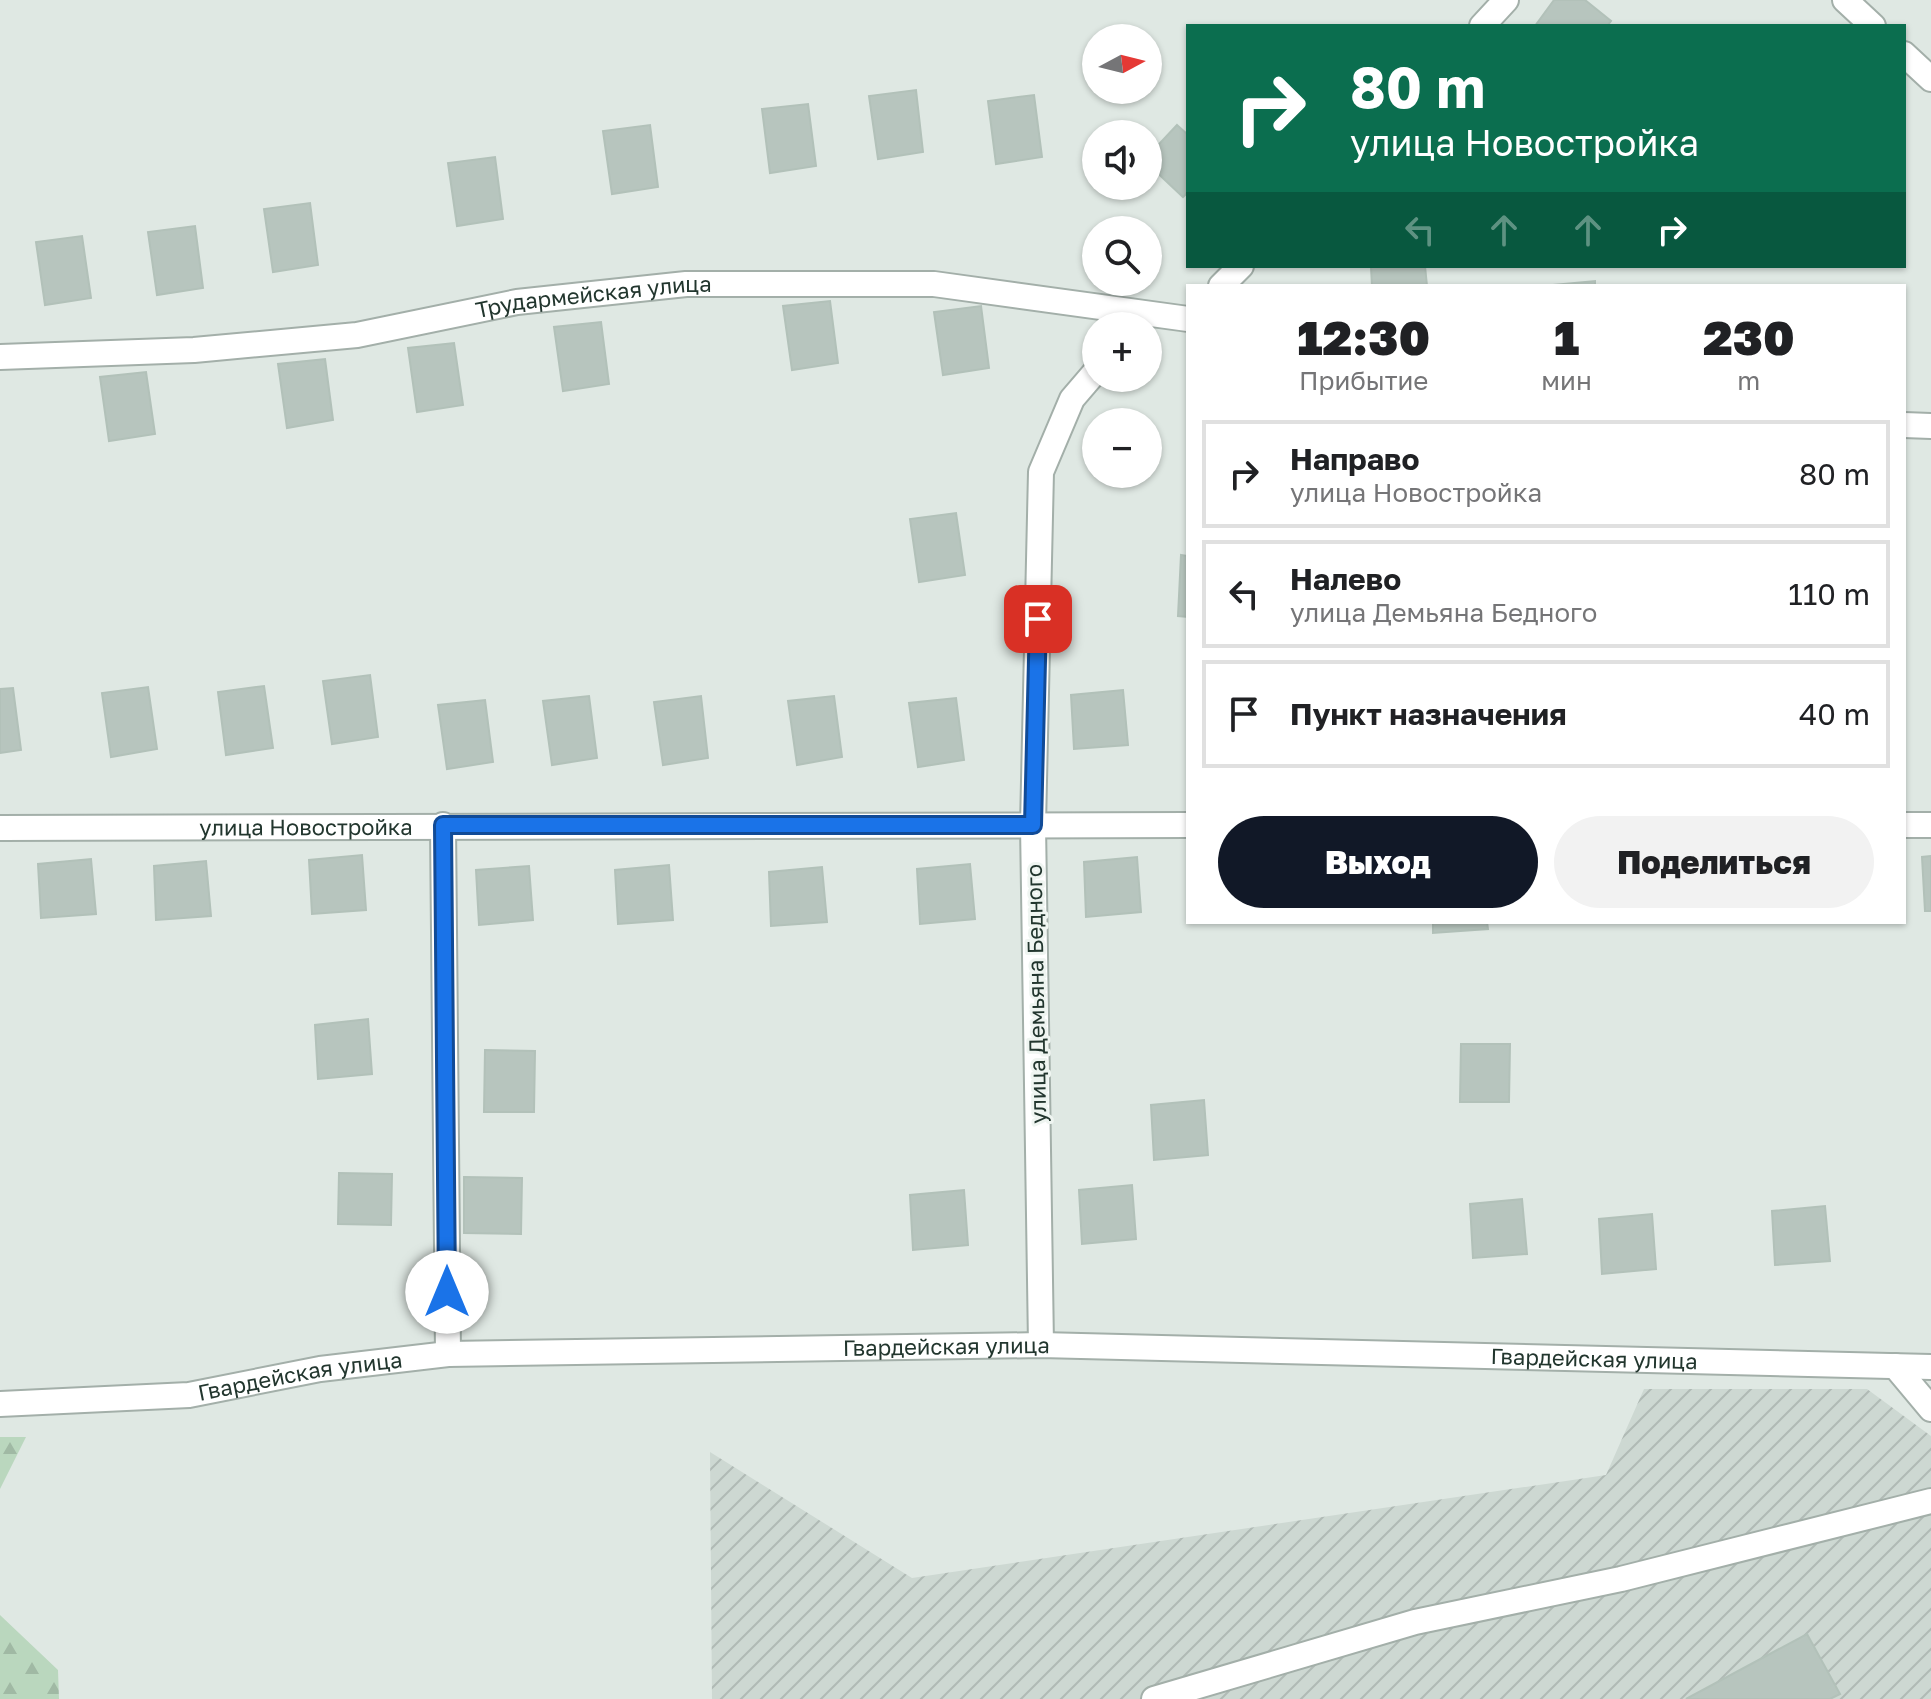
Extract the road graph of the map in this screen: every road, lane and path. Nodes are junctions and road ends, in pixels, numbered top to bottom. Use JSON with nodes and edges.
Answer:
{"nodes":[{"id":1,"x":1506,"y":0,"type":"edge"},
{"id":2,"x":1845,"y":0,"type":"edge"},
{"id":3,"x":1484,"y":24,"type":"edge"},
{"id":4,"x":1871,"y":24,"type":"edge"},
{"id":5,"x":1906,"y":56,"type":"edge"},
{"id":6,"x":1931,"y":79,"type":"edge"},
{"id":7,"x":1239,"y":268,"type":"edge"},
{"id":8,"x":1223,"y":284,"type":"edge"},
{"id":9,"x":1186,"y":319,"type":"edge"},
{"id":10,"x":1186,"y":320,"type":"edge"},
{"id":11,"x":1162,"y":328,"type":"edge"},
{"id":12,"x":0,"y":357,"type":"edge"},
{"id":13,"x":1082,"y":387,"type":"edge"},
{"id":14,"x":1906,"y":425,"type":"edge"},
{"id":15,"x":1931,"y":426,"type":"edge"},
{"id":16,"x":443,"y":825,"type":"junction"},
{"id":17,"x":1033,"y":825,"type":"junction"},
{"id":18,"x":1186,"y":825,"type":"edge"},
{"id":19,"x":1906,"y":825,"type":"edge"},
{"id":20,"x":1931,"y":825,"type":"edge"},
{"id":21,"x":0,"y":828,"type":"edge"},
{"id":22,"x":1041,"y":1345,"type":"junction"},
{"id":23,"x":448,"y":1354,"type":"junction"},
{"id":24,"x":1895,"y":1366,"type":"junction"},
{"id":25,"x":1931,"y":1367,"type":"edge"},
{"id":26,"x":0,"y":1404,"type":"edge"},
{"id":27,"x":1931,"y":1409,"type":"edge"},
{"id":28,"x":1931,"y":1501,"type":"edge"},
{"id":29,"x":1154,"y":1699,"type":"edge"}],
"edges":[{"from":1,"to":3,"type":"street"},
{"from":2,"to":4,"type":"street"},
{"from":5,"to":6,"type":"street"},
{"from":7,"to":8,"type":"street"},
{"from":9,"to":12,"type":"street","name":"Трудармейская улица"},
{"from":10,"to":11,"type":"street"},
{"from":13,"to":17,"type":"street","name":"улица Демьяна Бедного"},
{"from":14,"to":15,"type":"street"},
{"from":16,"to":17,"type":"street","name":"улица Новостройка"},
{"from":16,"to":21,"type":"street","name":"улица Новостройка"},
{"from":16,"to":23,"type":"street"},
{"from":17,"to":18,"type":"street","name":"улица Новостройка"},
{"from":17,"to":22,"type":"street","name":"улица Демьяна Бедного"},
{"from":19,"to":20,"type":"street"},
{"from":22,"to":23,"type":"street","name":"Гвардейская улица"},
{"from":22,"to":24,"type":"street","name":"Гвардейская улица"},
{"from":23,"to":26,"type":"street","name":"Гвардейская улица"},
{"from":24,"to":25,"type":"street","name":"Гвардейская улица"},
{"from":24,"to":27,"type":"street"},
{"from":28,"to":29,"type":"street"}]}
